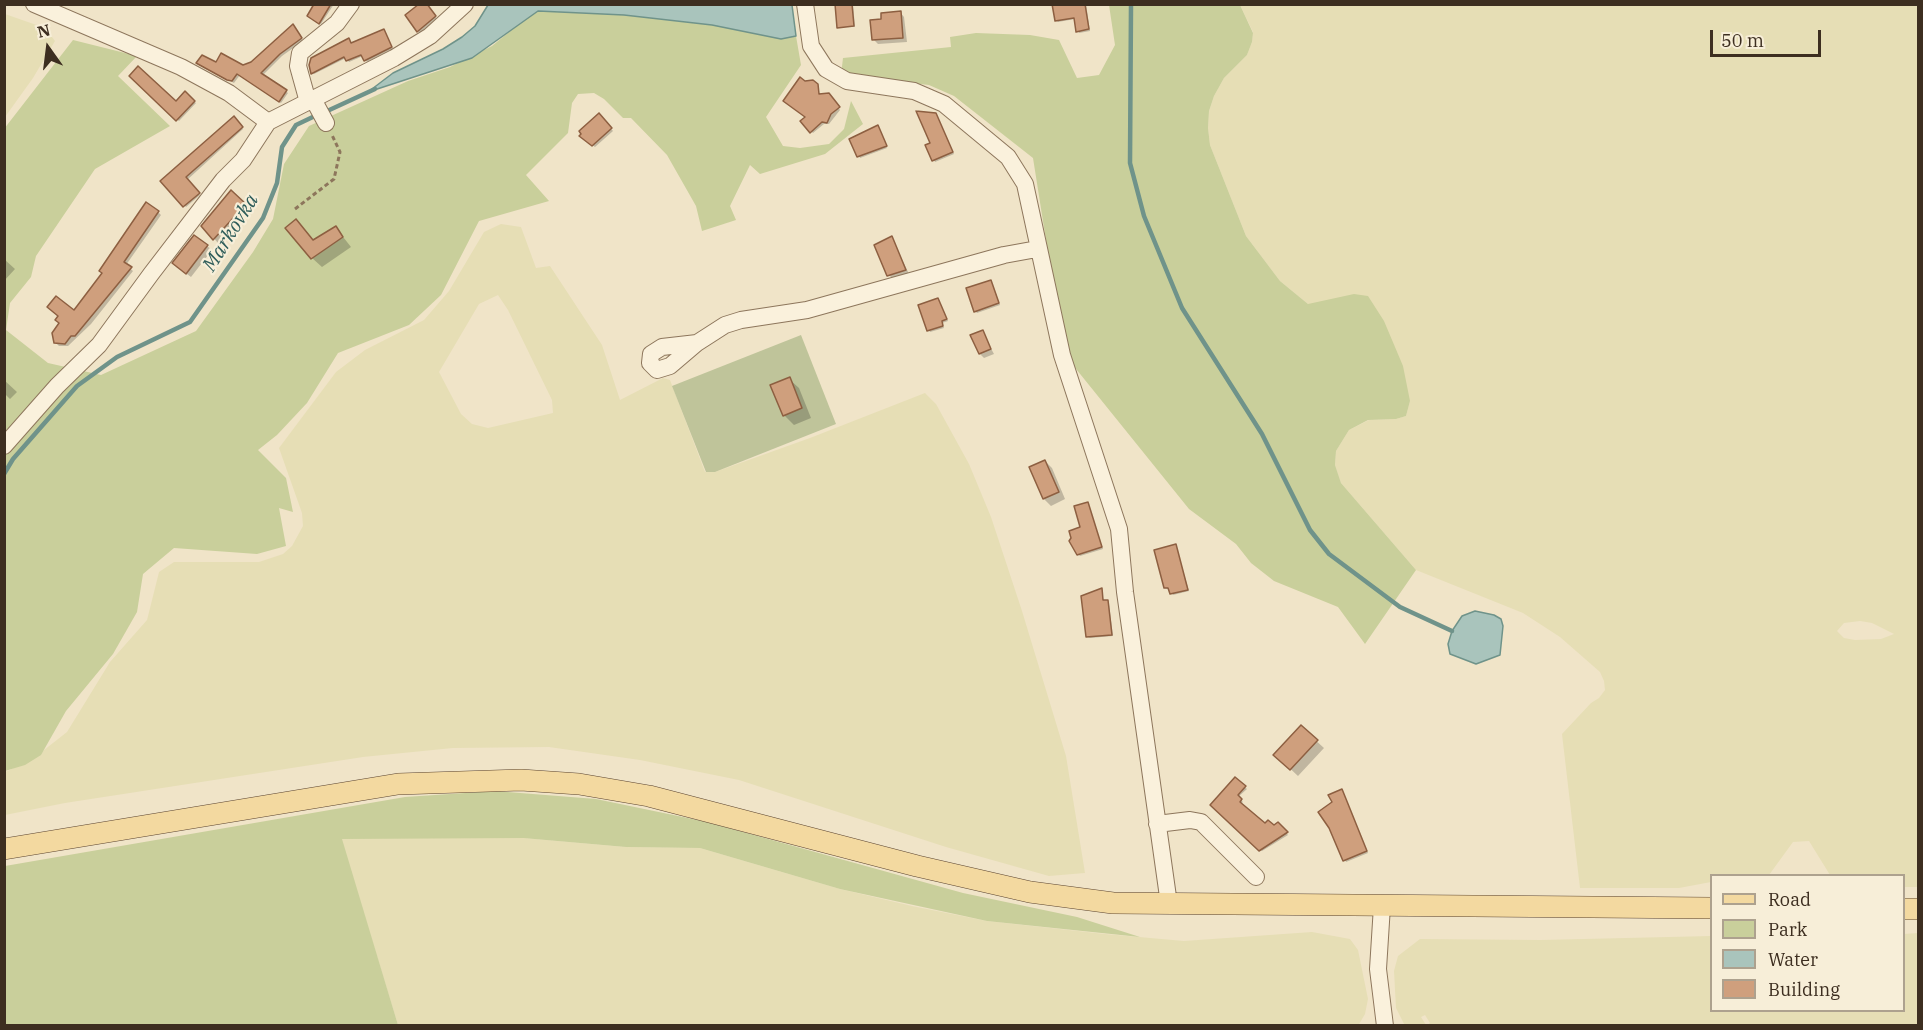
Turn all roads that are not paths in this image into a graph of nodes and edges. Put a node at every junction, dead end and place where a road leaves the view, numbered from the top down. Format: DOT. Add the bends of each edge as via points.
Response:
graph roads {
  1 [pos="34,4"];
  2 [pos="351,4"];
  3 [pos="465,4"];
  4 [pos="805,4"];
  5 [pos="316,108"];
  6 [pos="268,122"];
  7 [pos="1037,249"];
  8 [pos="697,343"];
  9 [pos="4,446"];
  10 [pos="1157,824"];
  11 [pos="4,849"];
  12 [pos="1256,877"];
  13 [pos="1169,904"];
  14 [pos="1382,906"];
  15 [pos="1710,908"];
  16 [pos="1385,1026"];
  1 -- 6 [label="street" via="181,68 230,93"];
  2 -- 5 [label="street" via="337,23 300,53 298,66"];
  3 -- 5 [label="street" via="430,36"];
  4 -- 7 [label="street" via="812,46 826,69 847,81 914,91 944,104 1008,156 1025,184"];
  5 -- 6 [label="street"];
  6 -- 9 [label="street" via="99,345"];
  7 -- 8 [label="street" via="807,310 741,320"];
  7 -- 10 [label="street" via="1062,355 1119,529"];
  10 -- 12 [label="street" via="1202,822"];
  10 -- 13 [label="street"];
  11 -- 13 [label="main road" via="399,784 521,780 579,784 650,796 917,867 1030,892 1113,903"];
  13 -- 14 [label="main road"];
  14 -- 15 [label="main road"];
  14 -- 16 [label="street" via="1378,969"];
}
